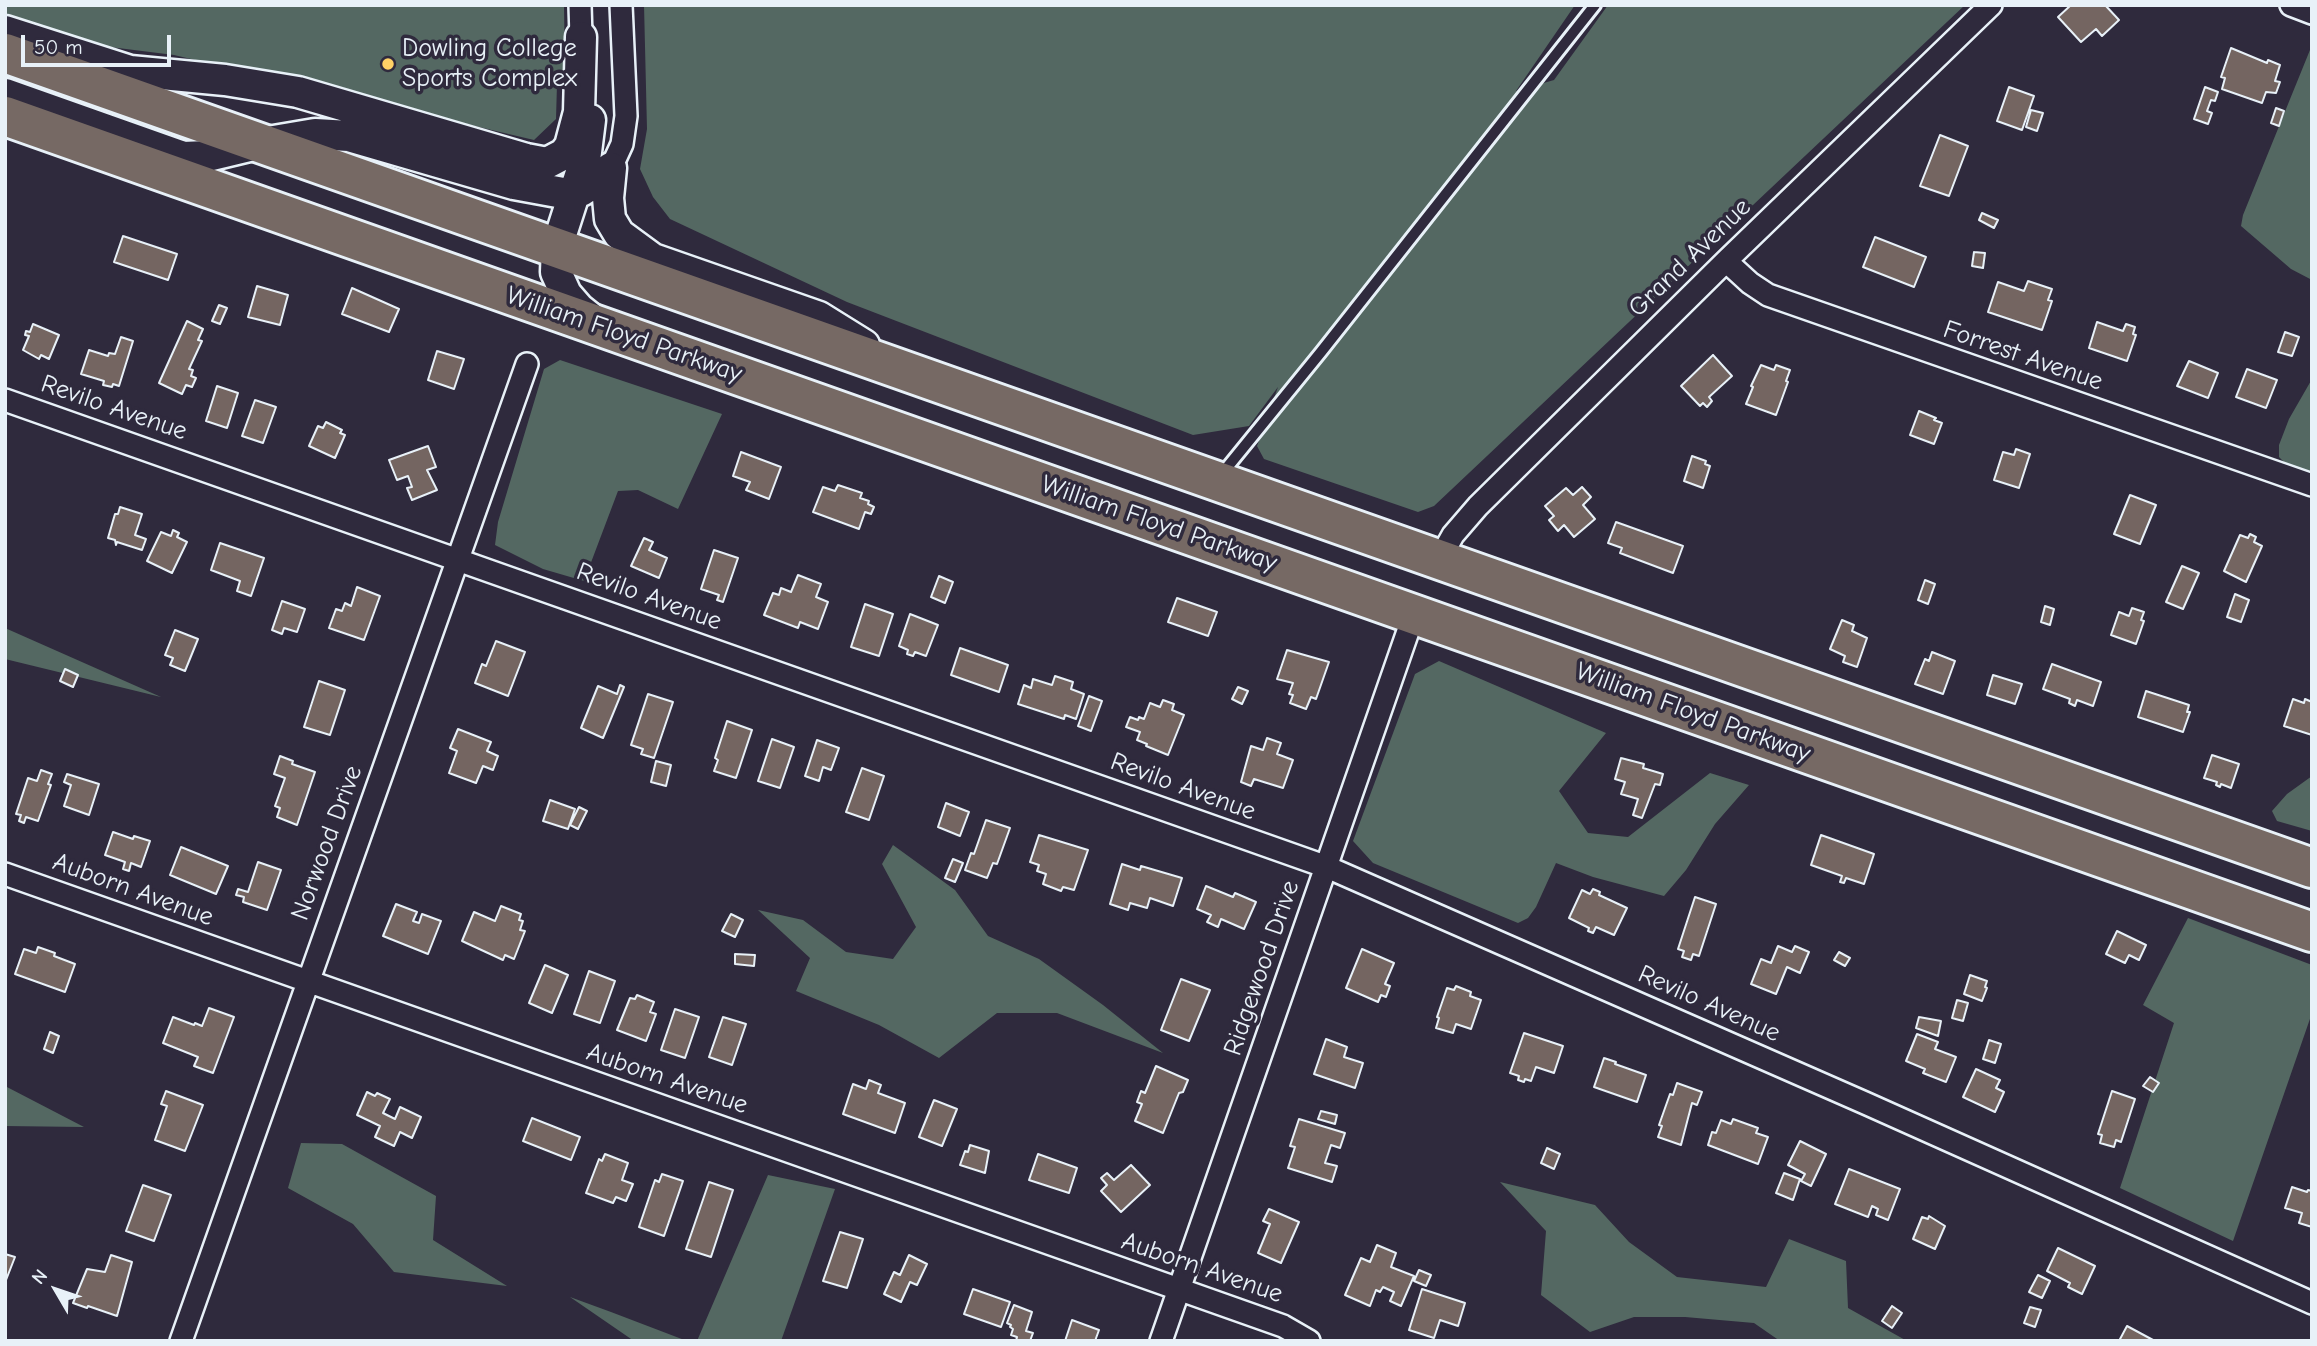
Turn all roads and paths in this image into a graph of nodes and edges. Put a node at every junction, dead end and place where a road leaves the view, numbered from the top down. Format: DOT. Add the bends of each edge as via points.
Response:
graph roads {
  1 [pos="580,5"];
  2 [pos="621,5"];
  3 [pos="1595,5"];
  4 [pos="1991,5"];
  5 [pos="2291,5"];
  6 [pos="2312,13"];
  7 [pos="5,31"];
  8 [pos="581,37"];
  9 [pos="5,53"];
  10 [pos="5,94"];
  11 [pos="5,116"];
  12 [pos="262,143"];
  13 [pos="611,168"];
  14 [pos="575,192"];
  15 [pos="557,247"];
  16 [pos="1726,261"];
  17 [pos="607,330"];
  18 [pos="527,364"];
  19 [pos="901,368"];
  20 [pos="5,400"];
  21 [pos="1217,480"];
  22 [pos="2312,485"];
  23 [pos="458,559"];
  24 [pos="1439,559"];
  25 [pos="1414,614"];
  26 [pos="1327,867"];
  27 [pos="2312,868"];
  28 [pos="5,874"];
  29 [pos="2312,932"];
  30 [pos="307,982"];
  31 [pos="1179,1290"];
  32 [pos="2312,1303"];
  33 [pos="181,1341"];
  34 [pos="1161,1341"];
  35 [pos="1309,1341"];
  1 -- 8 [label="street"];
  2 -- 13 [label="street" via="626,116 622,144"];
  3 -- 21 [label="lane"];
  4 -- 16 [label="street, Grand Avenue"];
  5 -- 6 [label="street"];
  7 -- 8 [label="street" via="130,71 299,92 547,163 570,146 579,112"];
  8 -- 14 [label="street" via="591,125"];
  9 -- 12 [label="highway"];
  10 -- 12 [label="street" via="183,157"];
  11 -- 17 [label="highway, William Floyd Parkway"];
  12 -- 14 [label="street" via="314,134 349,136 514,184"];
  12 -- 15 [label="highway"];
  13 -- 14 [label="street"];
  13 -- 19 [label="street" via="610,219 619,233 653,259 819,317"];
  14 -- 15 [label="street"];
  15 -- 17 [label="street" via="556,272 566,294"];
  15 -- 19 [label="highway"];
  16 -- 22 [label="street, Forrest Avenue" via="1768,295"];
  16 -- 24 [label="street, Grand Avenue" via="1478,506 1452,535"];
  17 -- 25 [label="highway, William Floyd Parkway"];
  18 -- 23 [label="street, Norwood Drive"];
  19 -- 21 [label="highway"];
  20 -- 23 [label="street, Revilo Avenue"];
  21 -- 24 [label="highway"];
  23 -- 26 [label="street, Revilo Avenue"];
  23 -- 30 [label="street, Norwood Drive"];
  24 -- 25 [label="highway"];
  24 -- 27 [label="highway"];
  25 -- 26 [label="street, Ridgewood Drive"];
  25 -- 29 [label="highway, William Floyd Parkway"];
  26 -- 31 [label="street, Ridgewood Drive"];
  26 -- 32 [label="street, Revilo Avenue"];
  28 -- 30 [label="street, Auborn Avenue"];
  30 -- 31 [label="street, Auborn Avenue"];
  30 -- 33 [label="street, Norwood Drive"];
  31 -- 34 [label="street, Ridgewood Drive"];
  31 -- 35 [label="street, Auborn Avenue" via="1283,1326"];
}
